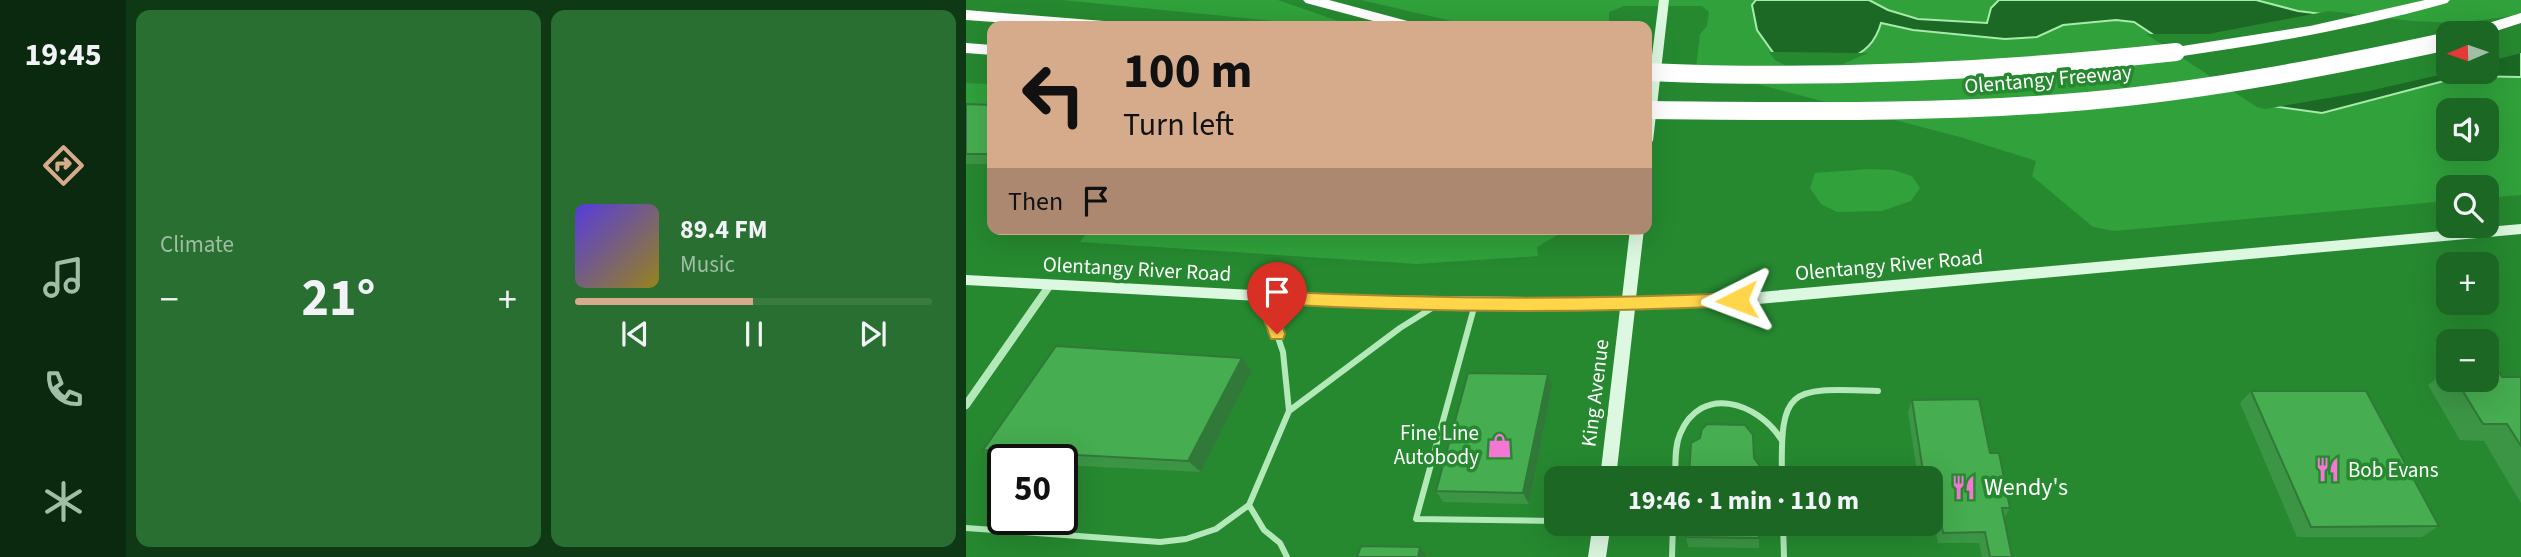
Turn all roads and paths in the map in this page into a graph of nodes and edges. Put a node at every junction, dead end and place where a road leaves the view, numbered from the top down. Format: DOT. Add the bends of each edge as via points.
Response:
graph roads {
  1 [pos="1664,0"];
  2 [pos="2442,0"];
  3 [pos="1318,2"];
  4 [pos="966,15"];
  5 [pos="2521,18"];
  6 [pos="1041,21"];
  7 [pos="1390,21"];
  8 [pos="2499,25"];
  9 [pos="2436,44"];
  10 [pos="966,48"];
  11 [pos="987,50"];
  12 [pos="1652,72"];
  13 [pos="1652,100"];
  14 [pos="1652,110"];
  15 [pos="2521,229"];
  16 [pos="1636,235"];
  17 [pos="966,281"];
  18 [pos="1050,285"];
  19 [pos="1264,297"];
  20 [pos="1440,303"];
  21 [pos="1475,304"];
  22 [pos="1628,305"];
  23 [pos="1878,391"];
  24 [pos="966,405"];
  25 [pos="1289,411"];
  26 [pos="1781,439"];
  27 [pos="1609,466"];
  28 [pos="1675,466"];
  29 [pos="1782,466"];
  30 [pos="1249,505"];
  31 [pos="1544,521"];
  32 [pos="966,528"];
  33 [pos="1600,536"];
  34 [pos="1673,536"];
  35 [pos="1783,536"];
  36 [pos="1287,557"];
  37 [pos="1597,557"];
  38 [pos="1672,557"];
  39 [pos="1784,557"];
  1 -- 13 [label="main road"];
  2 -- 12 [label="highway, Olentangy Freeway, bridge" via="2391,15 2245,43 2066,65 1879,76"];
  3 -- 7 [label="highway"];
  4 -- 6 [label="highway"];
  5 -- 8 [label="highway"];
  9 -- 14 [label="highway, Olentangy Freeway, bridge" via="2279,77 2088,101 1900,113"];
  10 -- 11 [label="highway"];
  15 -- 22 [label="main road, Olentangy River Road" via="1737,300"];
  16 -- 22 [label="main road, King Avenue"];
  17 -- 18 [label="main road, Olentangy River Road"];
  18 -- 19 [label="main road, Olentangy River Road"];
  18 -- 24 [label="street"];
  19 -- 20 [label="main road, Olentangy River Road"];
  19 -- 25 [label="lane" via="1283,352"];
  20 -- 21 [label="main road, Olentangy River Road"];
  20 -- 25 [label="lane"];
  21 -- 22 [label="main road, Olentangy River Road"];
  21 -- 31 [label="lane" via="1416,519"];
  22 -- 27 [label="main road, King Avenue"];
  23 -- 26 [label="lane" via="1805,392 1791,402 1783,416"];
  25 -- 30 [label="lane"];
  26 -- 28 [label="lane" via="1773,422 1760,412 1744,406 1707,405 1682,431"];
  26 -- 29 [label="lane"];
  30 -- 32 [label="lane" via="1216,529 1160,542"];
  30 -- 36 [label="lane"];
  33 -- 37 [label="main road"];
  34 -- 38 [label="lane"];
  35 -- 39 [label="lane"];
}
